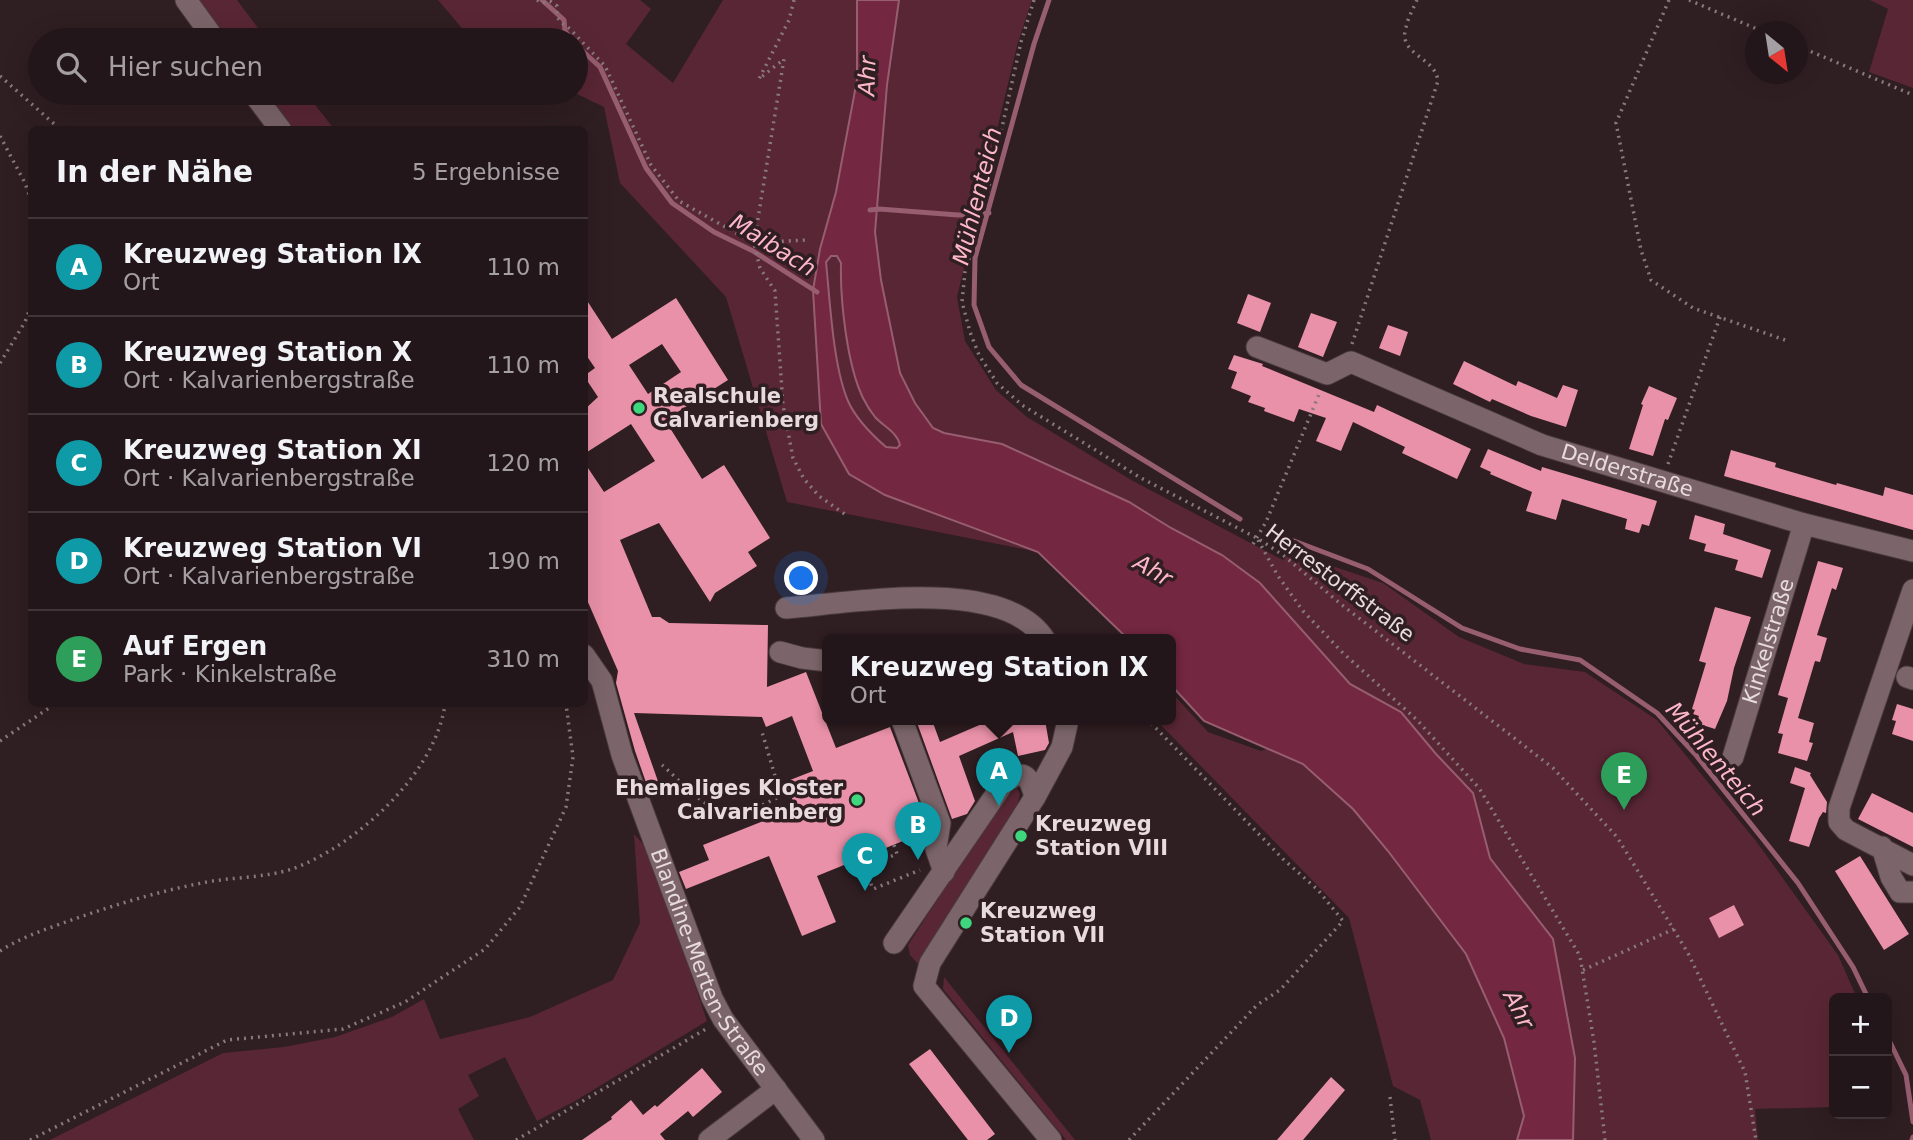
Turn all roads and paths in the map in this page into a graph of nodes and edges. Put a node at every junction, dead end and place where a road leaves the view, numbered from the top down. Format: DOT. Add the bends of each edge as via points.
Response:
graph roads {
  1 [pos="186,0"];
  2 [pos="794,0"];
  3 [pos="1034,0"];
  4 [pos="1417,0"];
  5 [pos="1669,0"];
  6 [pos="1689,0"];
  7 [pos="540,1"];
  8 [pos="550,1"];
  9 [pos="1745,24"];
  10 [pos="206,28"];
  11 [pos="569,28"];
  12 [pos="588,49"];
  13 [pos="1808,51"];
  14 [pos="0,76"];
  15 [pos="1913,94"];
  16 [pos="28,101"];
  17 [pos="33,105"];
  18 [pos="262,105"];
  19 [pos="56,126"];
  20 [pos="278,126"];
  21 [pos="0,136"];
  22 [pos="28,192"];
  23 [pos="805,240"];
  24 [pos="754,245"];
  25 [pos="28,316"];
  26 [pos="1720,317"];
  27 [pos="1785,340"];
  28 [pos="1257,347"];
  29 [pos="1351,362"];
  30 [pos="0,363"];
  31 [pos="1327,374"];
  32 [pos="1662,482"];
  33 [pos="846,515"];
  34 [pos="1804,524"];
  35 [pos="1257,538"];
  36 [pos="1253,544"];
  37 [pos="1913,551"];
  38 [pos="1913,590"];
  39 [pos="786,608"];
  40 [pos="1041,634"];
  41 [pos="780,652"];
  42 [pos="822,660"];
  43 [pos="588,661"];
  44 [pos="51,707"];
  45 [pos="444,707"];
  46 [pos="566,707"];
  47 [pos="904,725"];
  48 [pos="1067,725"];
  49 [pos="1153,725"];
  50 [pos="762,732"];
  51 [pos="0,741"];
  52 [pos="1733,757"];
  53 [pos="662,765"];
  54 [pos="1035,797"];
  55 [pos="894,845"];
  56 [pos="1882,846"];
  57 [pos="1913,865"];
  58 [pos="920,870"];
  59 [pos="944,872"];
  60 [pos="1913,892"];
  61 [pos="1674,929"];
  62 [pos="894,943"];
  63 [pos="0,951"];
  64 [pos="1583,970"];
  65 [pos="723,1019"];
  66 [pos="776,1089"];
  67 [pos="1390,1097"];
  68 [pos="30,1140"];
  69 [pos="516,1140"];
  70 [pos="709,1140"];
  71 [pos="814,1140"];
  72 [pos="1051,1140"];
  73 [pos="1129,1140"];
  74 [pos="1395,1140"];
  75 [pos="1605,1140"];
  76 [pos="1756,1140"];
  1 -- 10 [label="street"];
  2 -- 24 [label="path" via="789,20 759,79 784,59"];
  3 -- 35 [label="path, Herrestorffstraße" via="965,272 962,302 979,355 997,383 1022,405 1141,478"];
  4 -- 29 [label="path" via="1404,41 1432,66 1438,81 1353,338"];
  5 -- 26 [label="path" via="1616,123 1651,280 1693,308"];
  6 -- 9 [label="path"];
  7 -- 8 [label="path"];
  8 -- 11 [label="path" via="557,6 556,17"];
  12 -- 24 [label="path" via="604,66 651,165 679,201"];
  13 -- 15 [label="path"];
  14 -- 16 [label="path"];
  17 -- 19 [label="path"];
  18 -- 20 [label="street"];
  21 -- 22 [label="path"];
  23 -- 24 [label="path"];
  24 -- 33 [label="path" via="760,268 775,291 783,405 793,458 803,479"];
  25 -- 30 [label="path"];
  26 -- 27 [label="path"];
  26 -- 32 [label="path"];
  28 -- 31 [label="street"];
  29 -- 31 [label="street"];
  29 -- 32 [label="street, Delderstraße" via="1542,445"];
  31 -- 35 [label="path"];
  32 -- 34 [label="street, Delderstraße"];
  34 -- 37 [label="street, Delderstraße"];
  34 -- 52 [label="street, Kinkelstraße"];
  35 -- 36 [label="path"];
  35 -- 61 [label="path, Herrestorffstraße" via="1553,768 1617,837"];
  35 -- 64 [label="path" via="1303,611 1418,720 1479,788 1580,957"];
  38 -- 56 [label="street" via="1839,808 1839,822 1846,830"];
  39 -- 40 [label="street" via="967,599 1013,612"];
  41 -- 42 [label="street"];
  43 -- 65 [label="street, Blandine-Merten-Straße" via="602,681 645,820"];
  44 -- 51 [label="path"];
  45 -- 63 [label="path" via="434,744 411,779 370,821 332,848 291,870 202,883 99,910 16,940"];
  46 -- 68 [label="path" via="573,757 566,807 520,907 485,949 405,1002 343,1028 227,1040"];
  47 -- 59 [label="street" via="940,823 936,849"];
  48 -- 54 [label="street" via="1062,747"];
  49 -- 73 [label="path" via="1318,890 1343,921 1280,990 1257,1004"];
  50 -- 53 [label="path" via="781,796 736,815 715,809"];
  54 -- 59 [label="street" via="1026,776 1013,776 1003,784"];
  54 -- 72 [label="street" via="930,962 924,986"];
  55 -- 58 [label="path" via="897,854 864,867 873,889"];
  56 -- 57 [label="street"];
  56 -- 60 [label="street" via="1900,891"];
  59 -- 62 [label="street"];
  61 -- 64 [label="path"];
  61 -- 76 [label="path, Herrestorffstraße" via="1745,1072"];
  64 -- 75 [label="path"];
  65 -- 66 [label="street, Blandine-Merten-Straße"];
  65 -- 69 [label="path"];
  66 -- 70 [label="street"];
  66 -- 71 [label="street, Blandine-Merten-Straße"];
  67 -- 74 [label="path"];
}
